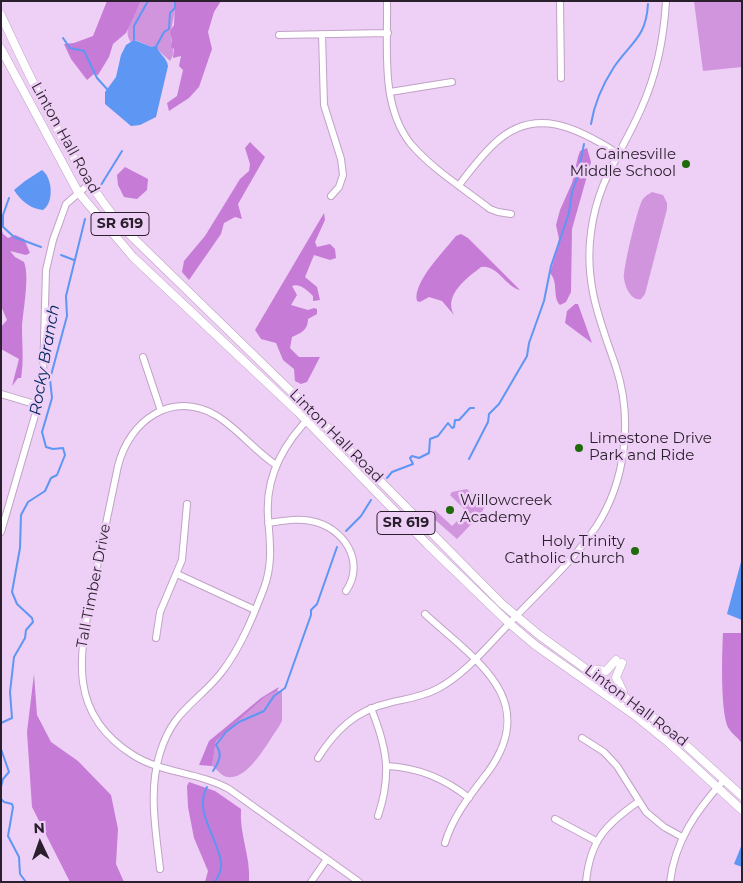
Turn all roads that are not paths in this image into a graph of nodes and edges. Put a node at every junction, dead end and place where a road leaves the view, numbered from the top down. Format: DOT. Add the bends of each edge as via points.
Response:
graph roads {
  1 [pos="387,1"];
  2 [pos="560,1"];
  3 [pos="666,1"];
  4 [pos="1,15"];
  5 [pos="388,33"];
  6 [pos="322,34"];
  7 [pos="279,35"];
  8 [pos="1,49"];
  9 [pos="561,78"];
  10 [pos="452,82"];
  11 [pos="390,92"];
  12 [pos="618,153"];
  13 [pos="89,184"];
  14 [pos="459,185"];
  15 [pos="78,192"];
  16 [pos="331,196"];
  17 [pos="511,214"];
  18 [pos="143,357"];
  19 [pos="1,394"];
  20 [pos="38,404"];
  21 [pos="161,411"];
  22 [pos="314,413"];
  23 [pos="307,420"];
  24 [pos="276,465"];
  25 [pos="187,504"];
  26 [pos="268,523"];
  27 [pos="1,532"];
  28 [pos="177,574"];
  29 [pos="346,591"];
  30 [pos="255,610"];
  31 [pos="425,614"];
  32 [pos="516,616"];
  33 [pos="509,623"];
  34 [pos="156,638"];
  35 [pos="474,659"];
  36 [pos="586,668"];
  37 [pos="625,695"];
  38 [pos="371,708"];
  39 [pos="582,738"];
  40 [pos="318,758"];
  41 [pos="157,766"];
  42 [pos="388,766"];
  43 [pos="724,780"];
  44 [pos="717,787"];
  45 [pos="742,796"];
  46 [pos="469,798"];
  47 [pos="638,802"];
  48 [pos="742,810"];
  49 [pos="378,816"];
  50 [pos="555,819"];
  51 [pos="682,837"];
  52 [pos="596,841"];
  53 [pos="445,843"];
  54 [pos="327,858"];
  55 [pos="160,869"];
  56 [pos="311,882"];
  57 [pos="359,882"];
  58 [pos="586,882"];
  59 [pos="670,882"];
  1 -- 5 [label="street"];
  2 -- 9 [label="street"];
  3 -- 12 [label="street" via="660,46 649,87"];
  4 -- 13 [label="main road, Linton Hall Road / SR 619"];
  5 -- 6 [label="street"];
  5 -- 11 [label="street"];
  6 -- 7 [label="street"];
  6 -- 16 [label="street" via="324,105 343,175"];
  8 -- 15 [label="main road, Linton Hall Road / SR 619"];
  10 -- 11 [label="street"];
  11 -- 14 [label="street" via="399,125 410,142"];
  12 -- 14 [label="street" via="567,126 531,124 513,130 494,143"];
  12 -- 32 [label="street" via="605,177 595,208 589,267 596,313 623,399 625,425 619,473 596,526"];
  13 -- 15 [label="street"];
  13 -- 22 [label="main road, Linton Hall Road / SR 619" via="122,228"];
  14 -- 17 [label="street" via="490,209"];
  15 -- 20 [label="street" via="63,209 48,260"];
  15 -- 23 [label="main road, Linton Hall Road / SR 619" via="146,270"];
  18 -- 21 [label="street"];
  19 -- 20 [label="street"];
  20 -- 27 [label="street"];
  21 -- 24 [label="street, Tall Timber Drive" via="185,407 211,413"];
  21 -- 41 [label="street, Tall Timber Drive" via="138,426 122,450 80,656 85,693 100,723 123,748"];
  22 -- 23 [label="street"];
  22 -- 32 [label="main road, Linton Hall Road / SR 619"];
  23 -- 24 [label="street"];
  23 -- 33 [label="main road, Linton Hall Road / SR 619"];
  24 -- 26 [label="street" via="269,488"];
  25 -- 28 [label="street" via="184,547"];
  26 -- 29 [label="street" via="311,521 337,533 354,564 354,576"];
  26 -- 30 [label="street" via="270,564"];
  28 -- 30 [label="street"];
  28 -- 34 [label="street" via="160,612"];
  30 -- 41 [label="street" via="228,664 176,719"];
  31 -- 35 [label="street"];
  32 -- 33 [label="street"];
  32 -- 36 [label="main road, Linton Hall Road / SR 619"];
  33 -- 35 [label="street"];
  33 -- 44 [label="main road, Linton Hall Road / SR 619" via="632,714"];
  35 -- 38 [label="street" via="437,689"];
  35 -- 46 [label="street" via="501,690 509,726 502,752"];
  36 -- 37 [label="main road, Linton Hall Road / SR 619"];
  36 -- 37 [label="main road" via="604,672 619,662 616,679"];
  37 -- 43 [label="main road, Linton Hall Road / SR 619"];
  38 -- 40 [label="street" via="343,725"];
  38 -- 42 [label="street"];
  39 -- 47 [label="street" via="604,752 617,766"];
  41 -- 54 [label="street, Tall Timber Drive" via="218,782"];
  41 -- 55 [label="street" via="154,793"];
  42 -- 46 [label="street" via="427,773"];
  42 -- 49 [label="street"];
  43 -- 44 [label="street"];
  43 -- 45 [label="main road, Linton Hall Road / SR 619"];
  44 -- 48 [label="main road, Linton Hall Road / SR 619"];
  44 -- 51 [label="street"];
  46 -- 53 [label="street" via="452,822"];
  47 -- 51 [label="street" via="654,820"];
  47 -- 52 [label="street" via="610,823"];
  50 -- 52 [label="street"];
  51 -- 59 [label="street"];
  52 -- 58 [label="street"];
  54 -- 56 [label="street"];
  54 -- 57 [label="street, Tall Timber Drive"];
}
